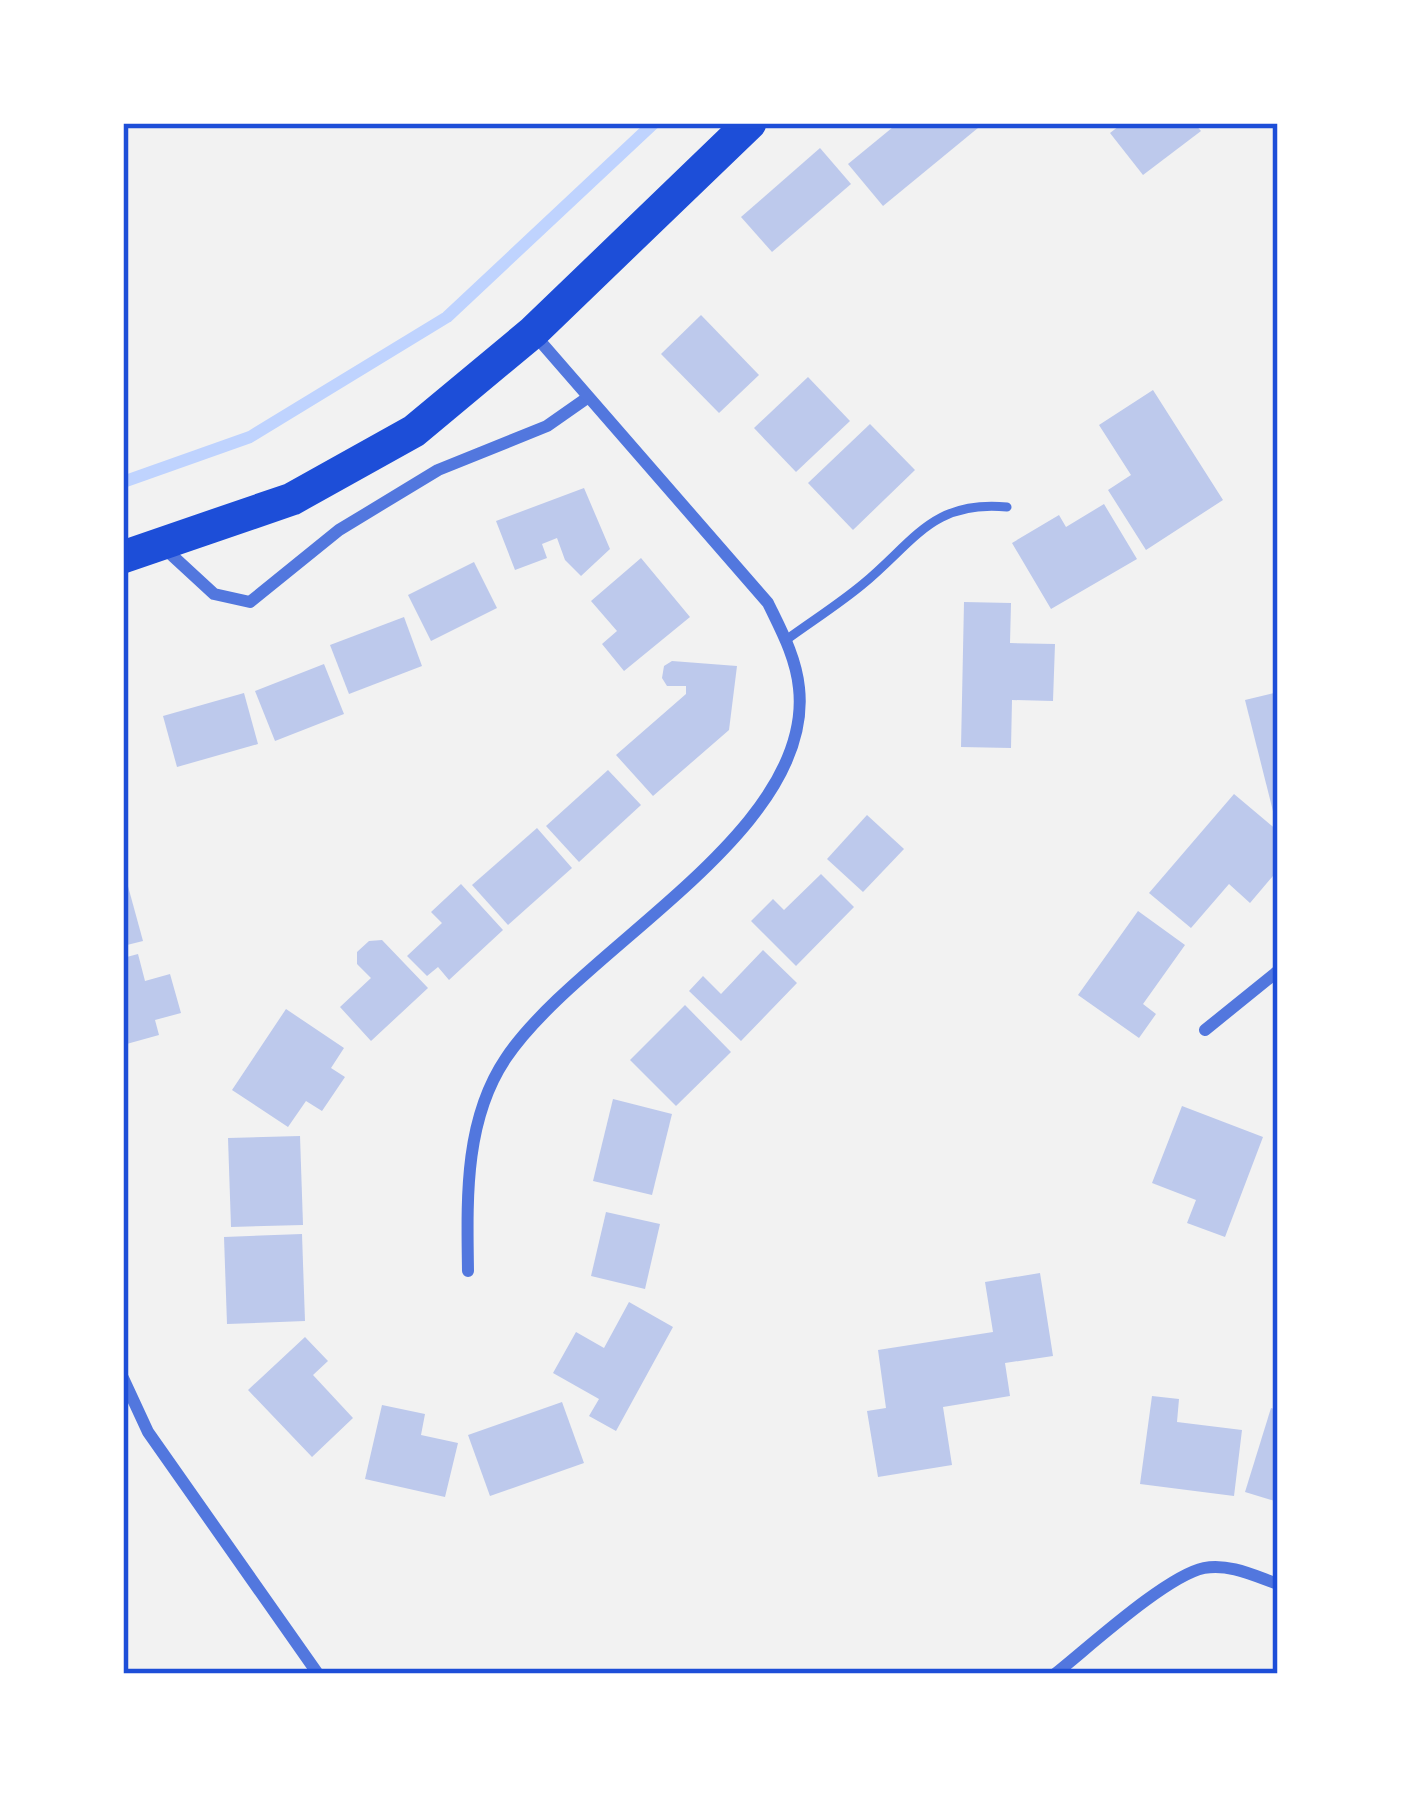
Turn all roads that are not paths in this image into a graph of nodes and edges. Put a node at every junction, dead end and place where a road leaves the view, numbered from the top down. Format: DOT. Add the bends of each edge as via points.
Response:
graph roads {
  1 [pos="750,123"];
  2 [pos="533,332"];
  3 [pos="587,398"];
  4 [pos="1006,507"];
  5 [pos="162,545"];
  6 [pos="123,556"];
  7 [pos="786,640"];
  8 [pos="1278,971"];
  9 [pos="1205,1030"];
  10 [pos="468,1270"];
  11 [pos="123,1378"];
  12 [pos="1278,1585"];
  13 [pos="318,1674"];
  14 [pos="1054,1674"];
  1 -- 2 [label="highway"];
  2 -- 3 [label="street"];
  2 -- 5 [label="highway" via="414,431 292,499"];
  3 -- 5 [label="street" via="547,426 438,470 339,530 250,602 214,594"];
  3 -- 7 [label="street" via="768,603"];
  4 -- 7 [label="lane" via="974,504 936,518"];
  5 -- 6 [label="highway"];
  7 -- 10 [label="street" via="800,690 795,737 777,784 748,825 550,1008 507,1056 483,1101 467,1185"];
  8 -- 9 [label="street"];
  11 -- 13 [label="street" via="148,1432"];
  12 -- 14 [label="street" via="1240,1570 1203,1568"];
}
